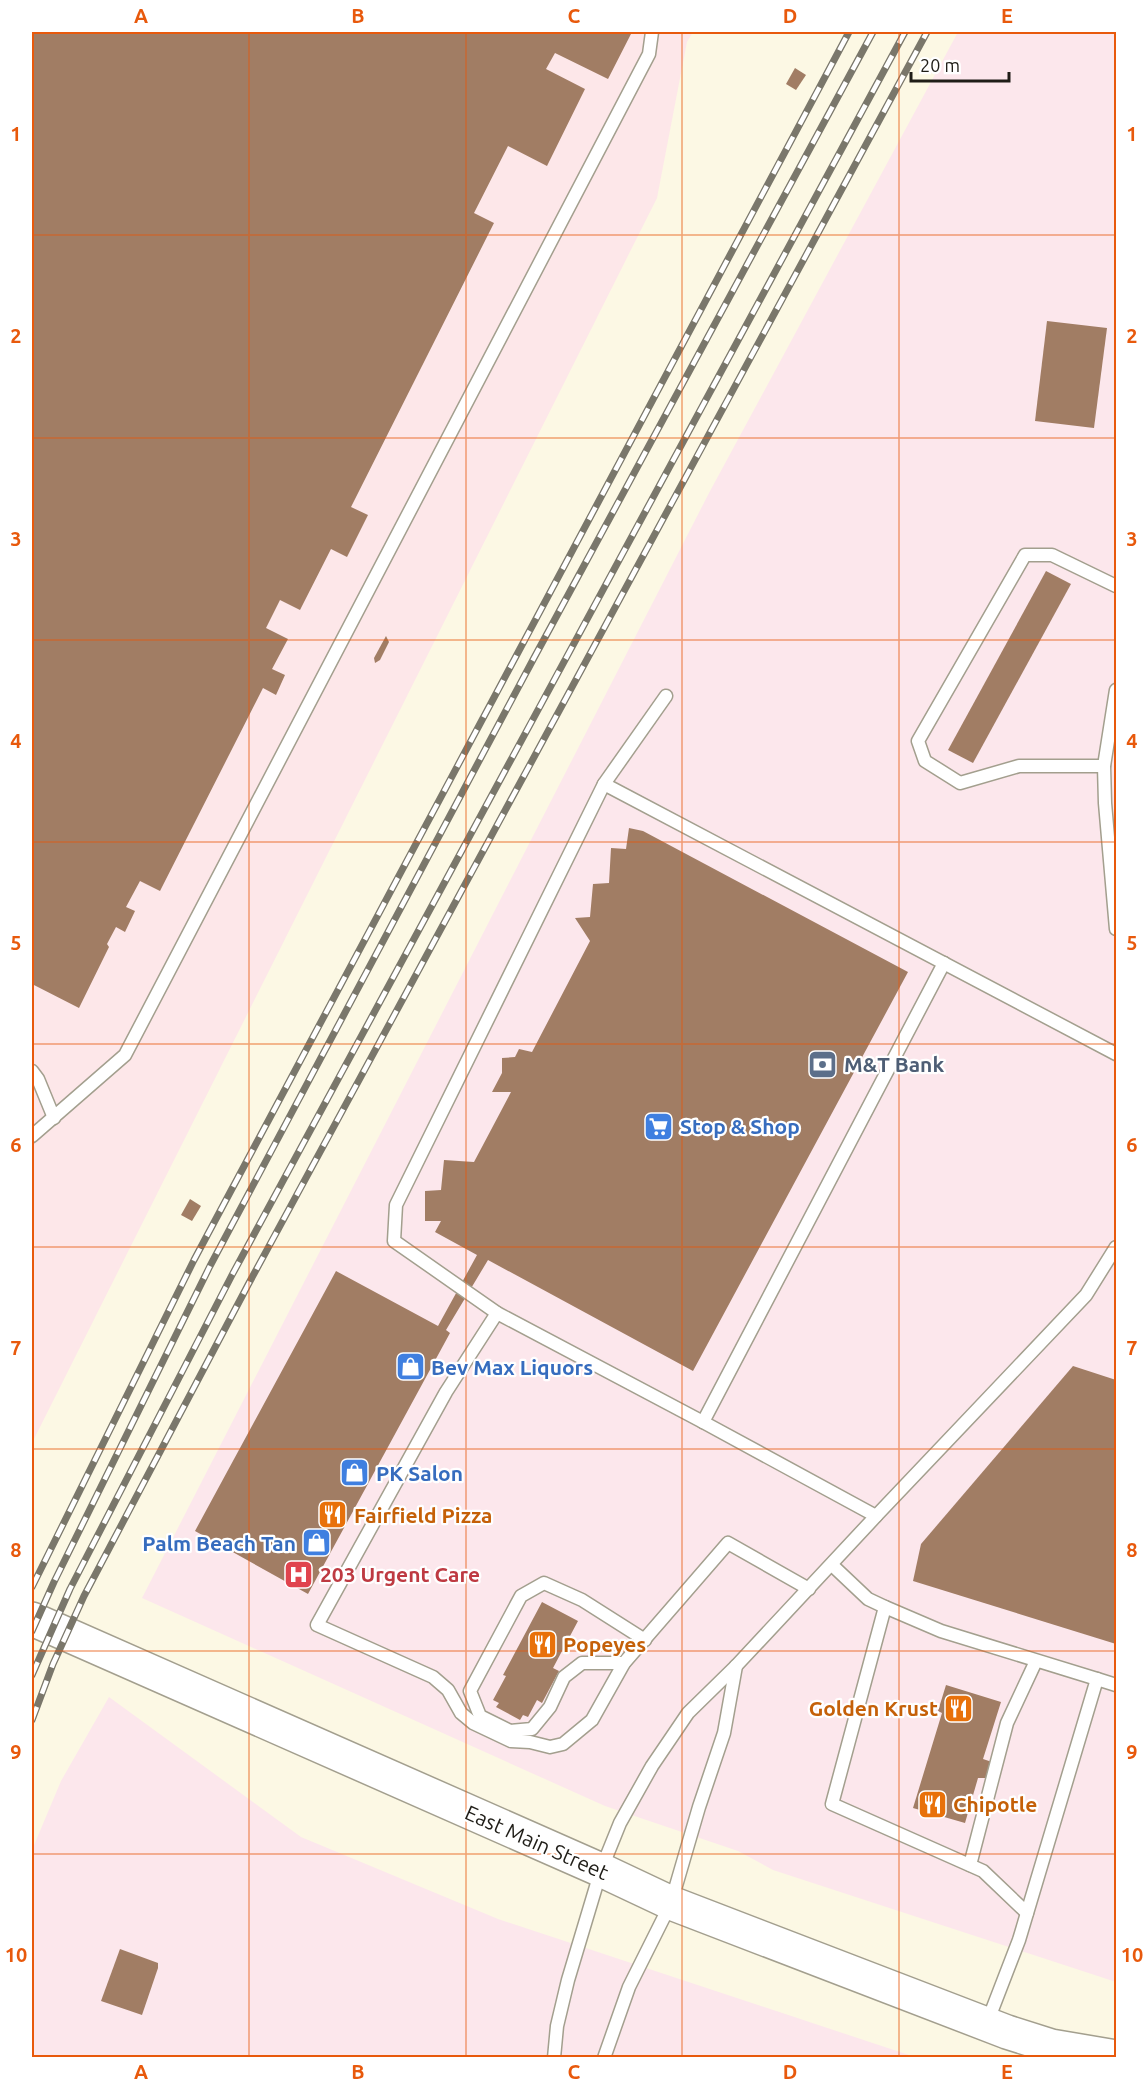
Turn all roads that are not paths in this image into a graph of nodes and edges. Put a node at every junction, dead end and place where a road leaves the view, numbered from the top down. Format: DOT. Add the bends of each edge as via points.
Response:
graph roads {
  1 [pos="652,32"];
  2 [pos="1116,586"];
  3 [pos="1116,690"];
  4 [pos="666,696"];
  5 [pos="1114,720"];
  6 [pos="1104,766"];
  7 [pos="604,784"];
  8 [pos="1116,929"];
  9 [pos="944,963"];
  10 [pos="1116,1054"];
  11 [pos="32,1071"];
  12 [pos="54,1118"];
  13 [pos="32,1136"];
  14 [pos="1116,1247"];
  15 [pos="497,1313"];
  16 [pos="703,1422"];
  17 [pos="876,1516"];
  18 [pos="832,1565"];
  19 [pos="809,1589"];
  20 [pos="885,1607"];
  21 [pos="32,1619"];
  22 [pos="645,1640"];
  23 [pos="1036,1661"];
  24 [pos="624,1663"];
  25 [pos="736,1666"];
  26 [pos="1097,1679"];
  27 [pos="1116,1685"];
  28 [pos="970,1865"];
  29 [pos="601,1870"];
  30 [pos="671,1903"];
  31 [pos="1027,1913"];
  32 [pos="987,2024"];
  33 [pos="1061,2052"];
  34 [pos="1116,2057"];
  35 [pos="554,2058"];
  36 [pos="604,2058"];
  1 -- 12 [label="lane" via="643,65 125,1055"];
  2 -- 6 [label="lane" via="1052,555 1025,555 918,741 925,761 960,783 1019,766"];
  3 -- 5 [label="lane"];
  4 -- 7 [label="lane"];
  5 -- 6 [label="lane"];
  6 -- 8 [label="lane"];
  7 -- 9 [label="lane"];
  7 -- 15 [label="lane" via="396,1205 394,1241"];
  9 -- 10 [label="lane"];
  9 -- 16 [label="lane"];
  11 -- 12 [label="lane"];
  12 -- 13 [label="lane"];
  14 -- 17 [label="lane" via="1086,1295"];
  15 -- 16 [label="lane"];
  15 -- 24 [label="lane" via="446,1392 317,1625 433,1677 473,1723 511,1741 550,1747 563,1744 592,1720"];
  16 -- 17 [label="lane"];
  17 -- 18 [label="lane"];
  18 -- 19 [label="lane"];
  18 -- 20 [label="lane" via="868,1599"];
  19 -- 22 [label="lane" via="728,1543"];
  19 -- 25 [label="lane"];
  20 -- 23 [label="lane" via="941,1631"];
  20 -- 28 [label="lane" via="832,1804"];
  21 -- 29 [label="main road, East Main Street"];
  22 -- 24 [label="lane"];
  22 -- 24 [label="lane" via="582,1600 544,1583 521,1596 470,1691 480,1716 510,1731 532,1729 550,1707 564,1677 582,1663"];
  23 -- 26 [label="lane"];
  23 -- 28 [label="lane" via="1007,1722"];
  25 -- 29 [label="lane" via="688,1713 652,1766 620,1823"];
  25 -- 30 [label="lane" via="724,1733"];
  26 -- 27 [label="lane"];
  26 -- 31 [label="lane"];
  28 -- 31 [label="lane" via="983,1871"];
  29 -- 30 [label="main road, East Main Street"];
  29 -- 35 [label="lane" via="568,1980"];
  30 -- 32 [label="main road, East Main Street"];
  30 -- 36 [label="lane" via="629,1987"];
  31 -- 32 [label="lane"];
  32 -- 33 [label="main road, East Main Street"];
  33 -- 34 [label="main road, East Main Street"];
}
